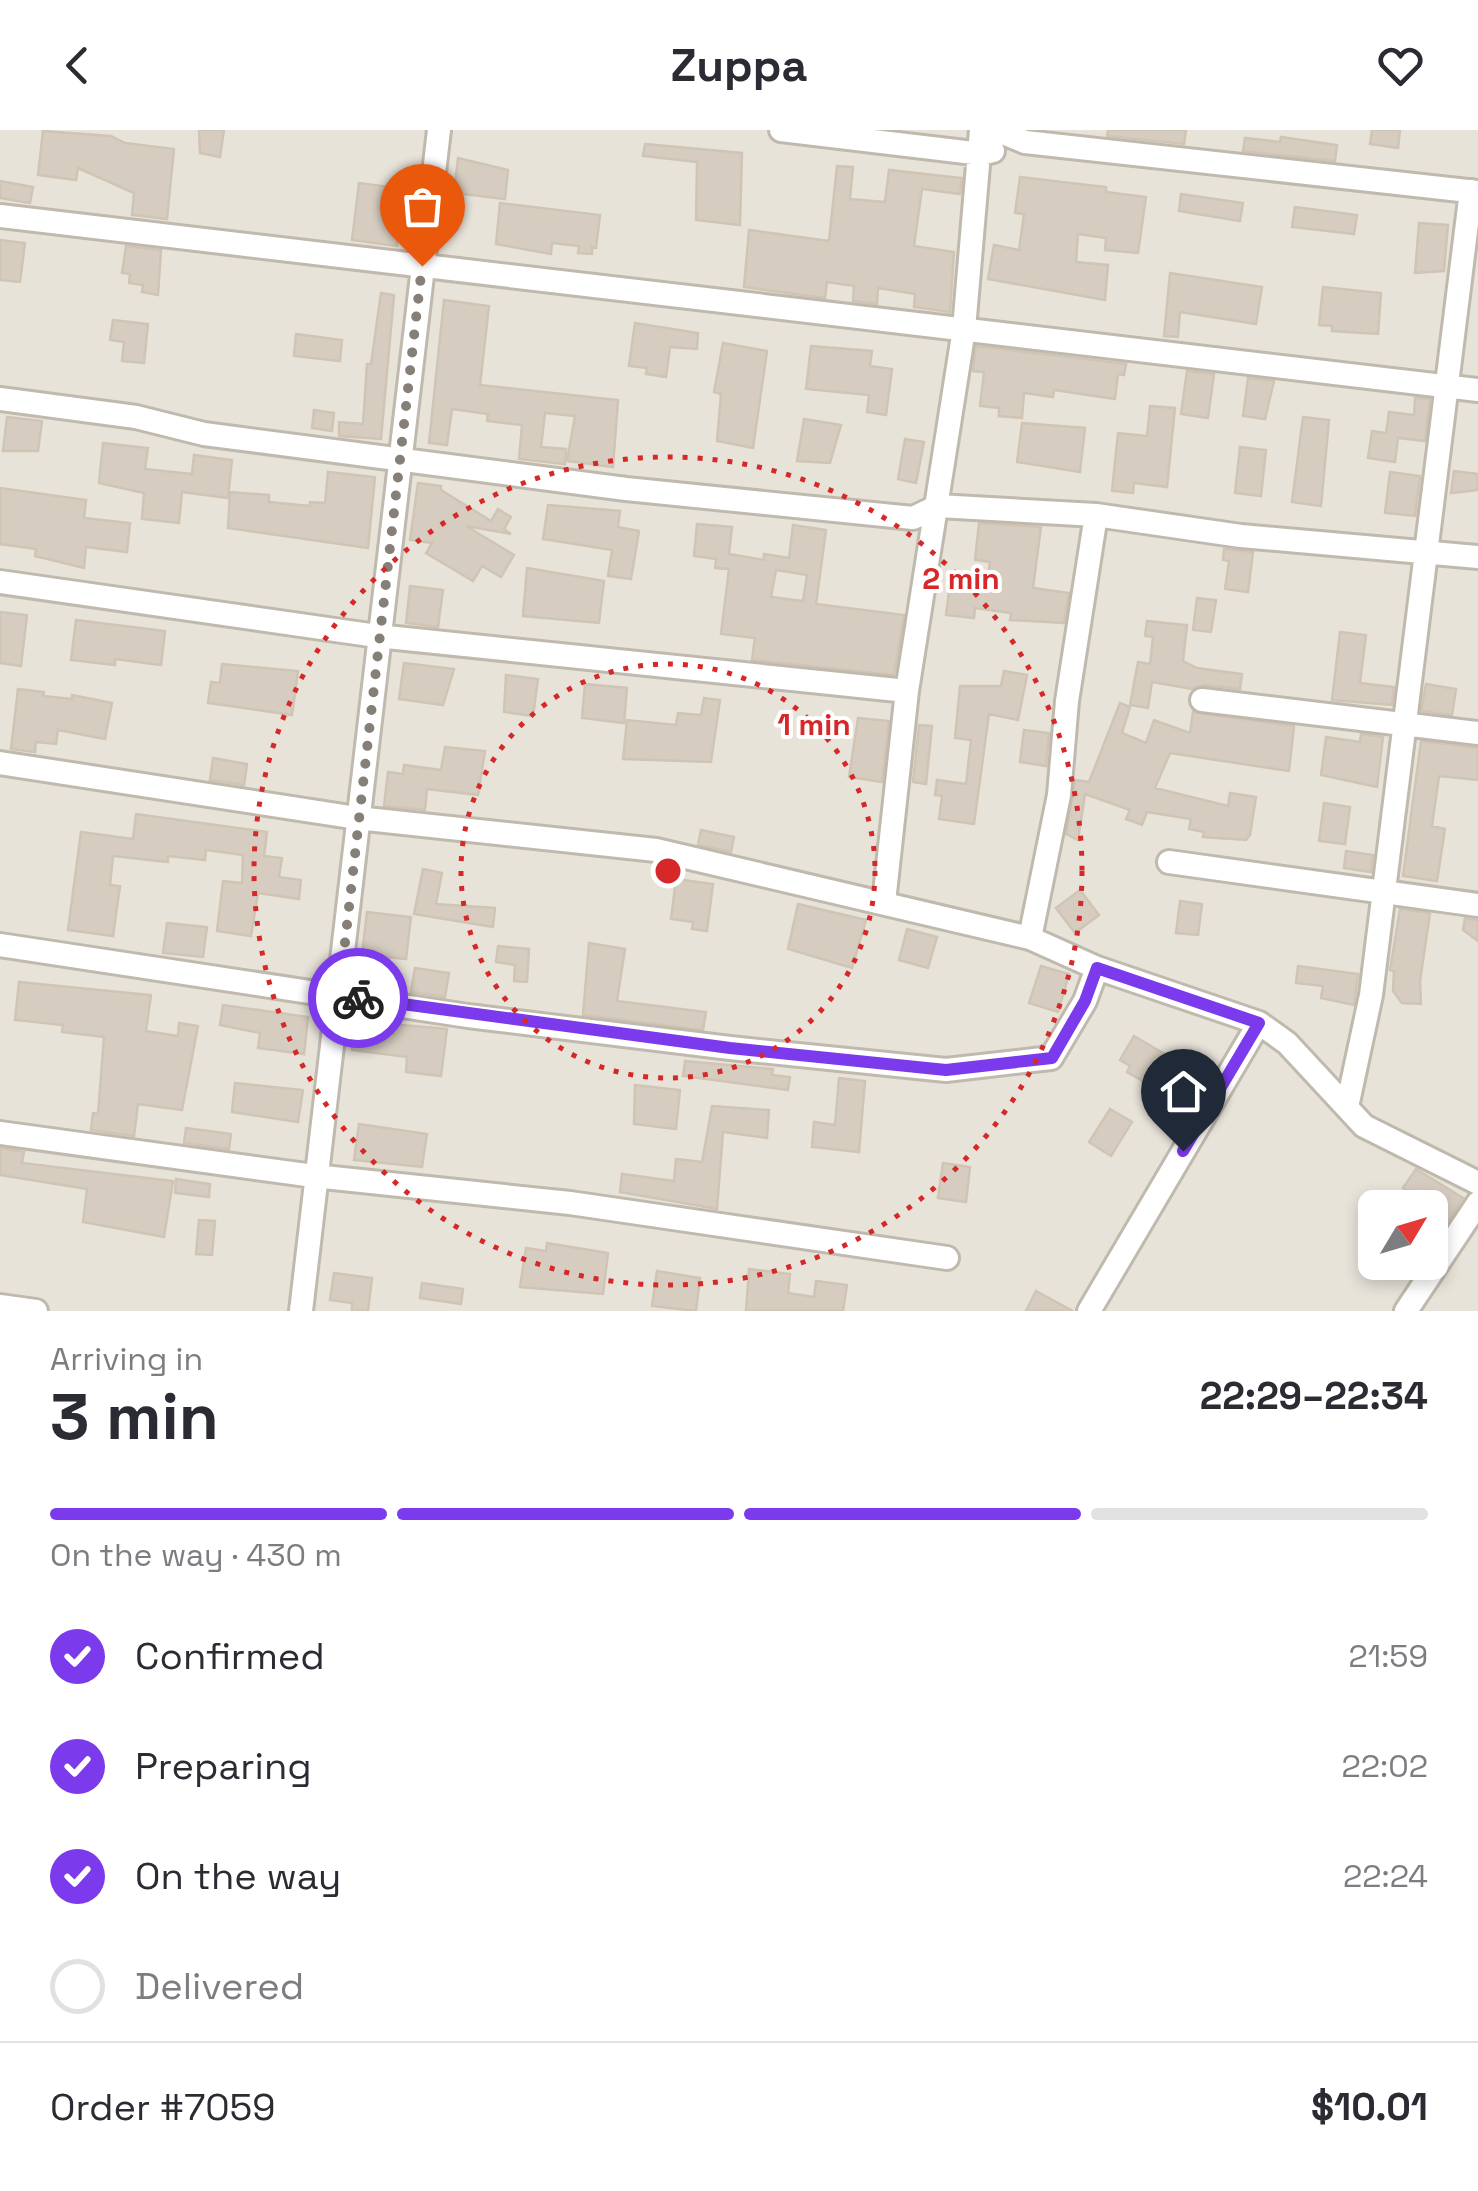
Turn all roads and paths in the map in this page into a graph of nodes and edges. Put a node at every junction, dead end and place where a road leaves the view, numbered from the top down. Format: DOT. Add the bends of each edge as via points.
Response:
graph roads {
  1 [pos="439,130"];
  2 [pos="781,130"];
  3 [pos="981,130"];
  4 [pos="996,130"];
  5 [pos="1026,142"];
  6 [pos="982,154"];
  7 [pos="1474,192"];
  8 [pos="0,216"];
  9 [pos="422,266"];
  10 [pos="964,329"];
  11 [pos="1446,386"];
  12 [pos="1478,390"];
  13 [pos="0,400"];
  14 [pos="398,460"];
  15 [pos="938,506"];
  16 [pos="1096,515"];
  17 [pos="1427,550"];
  18 [pos="1478,556"];
  19 [pos="0,582"];
  20 [pos="377,636"];
  21 [pos="906,690"];
  22 [pos="1202,700"];
  23 [pos="1404,726"];
  24 [pos="1478,733"];
  25 [pos="0,763"];
  26 [pos="357,818"];
  27 [pos="1169,862"];
  28 [pos="1382,895"];
  29 [pos="884,902"];
  30 [pos="1478,905"];
  31 [pos="1030,938"];
  32 [pos="0,945"];
  33 [pos="1097,968"];
  34 [pos="339,995"];
  35 [pos="1259,1023"];
  36 [pos="1346,1107"];
  37 [pos="0,1132"];
  38 [pos="314,1176"];
  39 [pos="1478,1183"];
  40 [pos="1478,1204"];
  41 [pos="947,1258"];
  42 [pos="0,1306"];
  43 [pos="36,1311"];
  44 [pos="301,1311"];
  45 [pos="1089,1311"];
  46 [pos="1406,1311"];
  1 -- 9 [label="street"];
  2 -- 6 [label="street"];
  3 -- 6 [label="street"];
  4 -- 5 [label="street"];
  5 -- 6 [label="street"];
  5 -- 7 [label="street"];
  6 -- 10 [label="street"];
  7 -- 11 [label="street"];
  8 -- 9 [label="street"];
  9 -- 10 [label="street"];
  9 -- 14 [label="street"];
  10 -- 11 [label="street"];
  10 -- 15 [label="street"];
  11 -- 12 [label="street"];
  11 -- 17 [label="street"];
  13 -- 14 [label="street"];
  14 -- 15 [label="street" via="913,518"];
  14 -- 20 [label="street"];
  15 -- 16 [label="street"];
  15 -- 21 [label="street"];
  16 -- 17 [label="street" via="1240,536"];
  16 -- 31 [label="street" via="1059,795"];
  17 -- 18 [label="street"];
  17 -- 23 [label="street"];
  19 -- 20 [label="street"];
  20 -- 21 [label="street"];
  20 -- 26 [label="street"];
  21 -- 29 [label="street"];
  22 -- 23 [label="street"];
  23 -- 24 [label="street"];
  23 -- 28 [label="street"];
  25 -- 26 [label="street"];
  26 -- 29 [label="street" via="656,850"];
  26 -- 34 [label="street"];
  27 -- 28 [label="street"];
  28 -- 30 [label="street"];
  28 -- 36 [label="street" via="1371,995"];
  29 -- 31 [label="street"];
  31 -- 33 [label="street"];
  32 -- 34 [label="street"];
  33 -- 34 [label="street" via="1052,1058 946,1070 524,1023"];
  33 -- 35 [label="street"];
  34 -- 38 [label="street"];
  35 -- 36 [label="street" via="1287,1042"];
  35 -- 45 [label="street"];
  36 -- 39 [label="street" via="1364,1126"];
  37 -- 38 [label="street"];
  38 -- 41 [label="street" via="570,1203"];
  38 -- 44 [label="street"];
  40 -- 46 [label="street"];
  42 -- 43 [label="street"];
}
